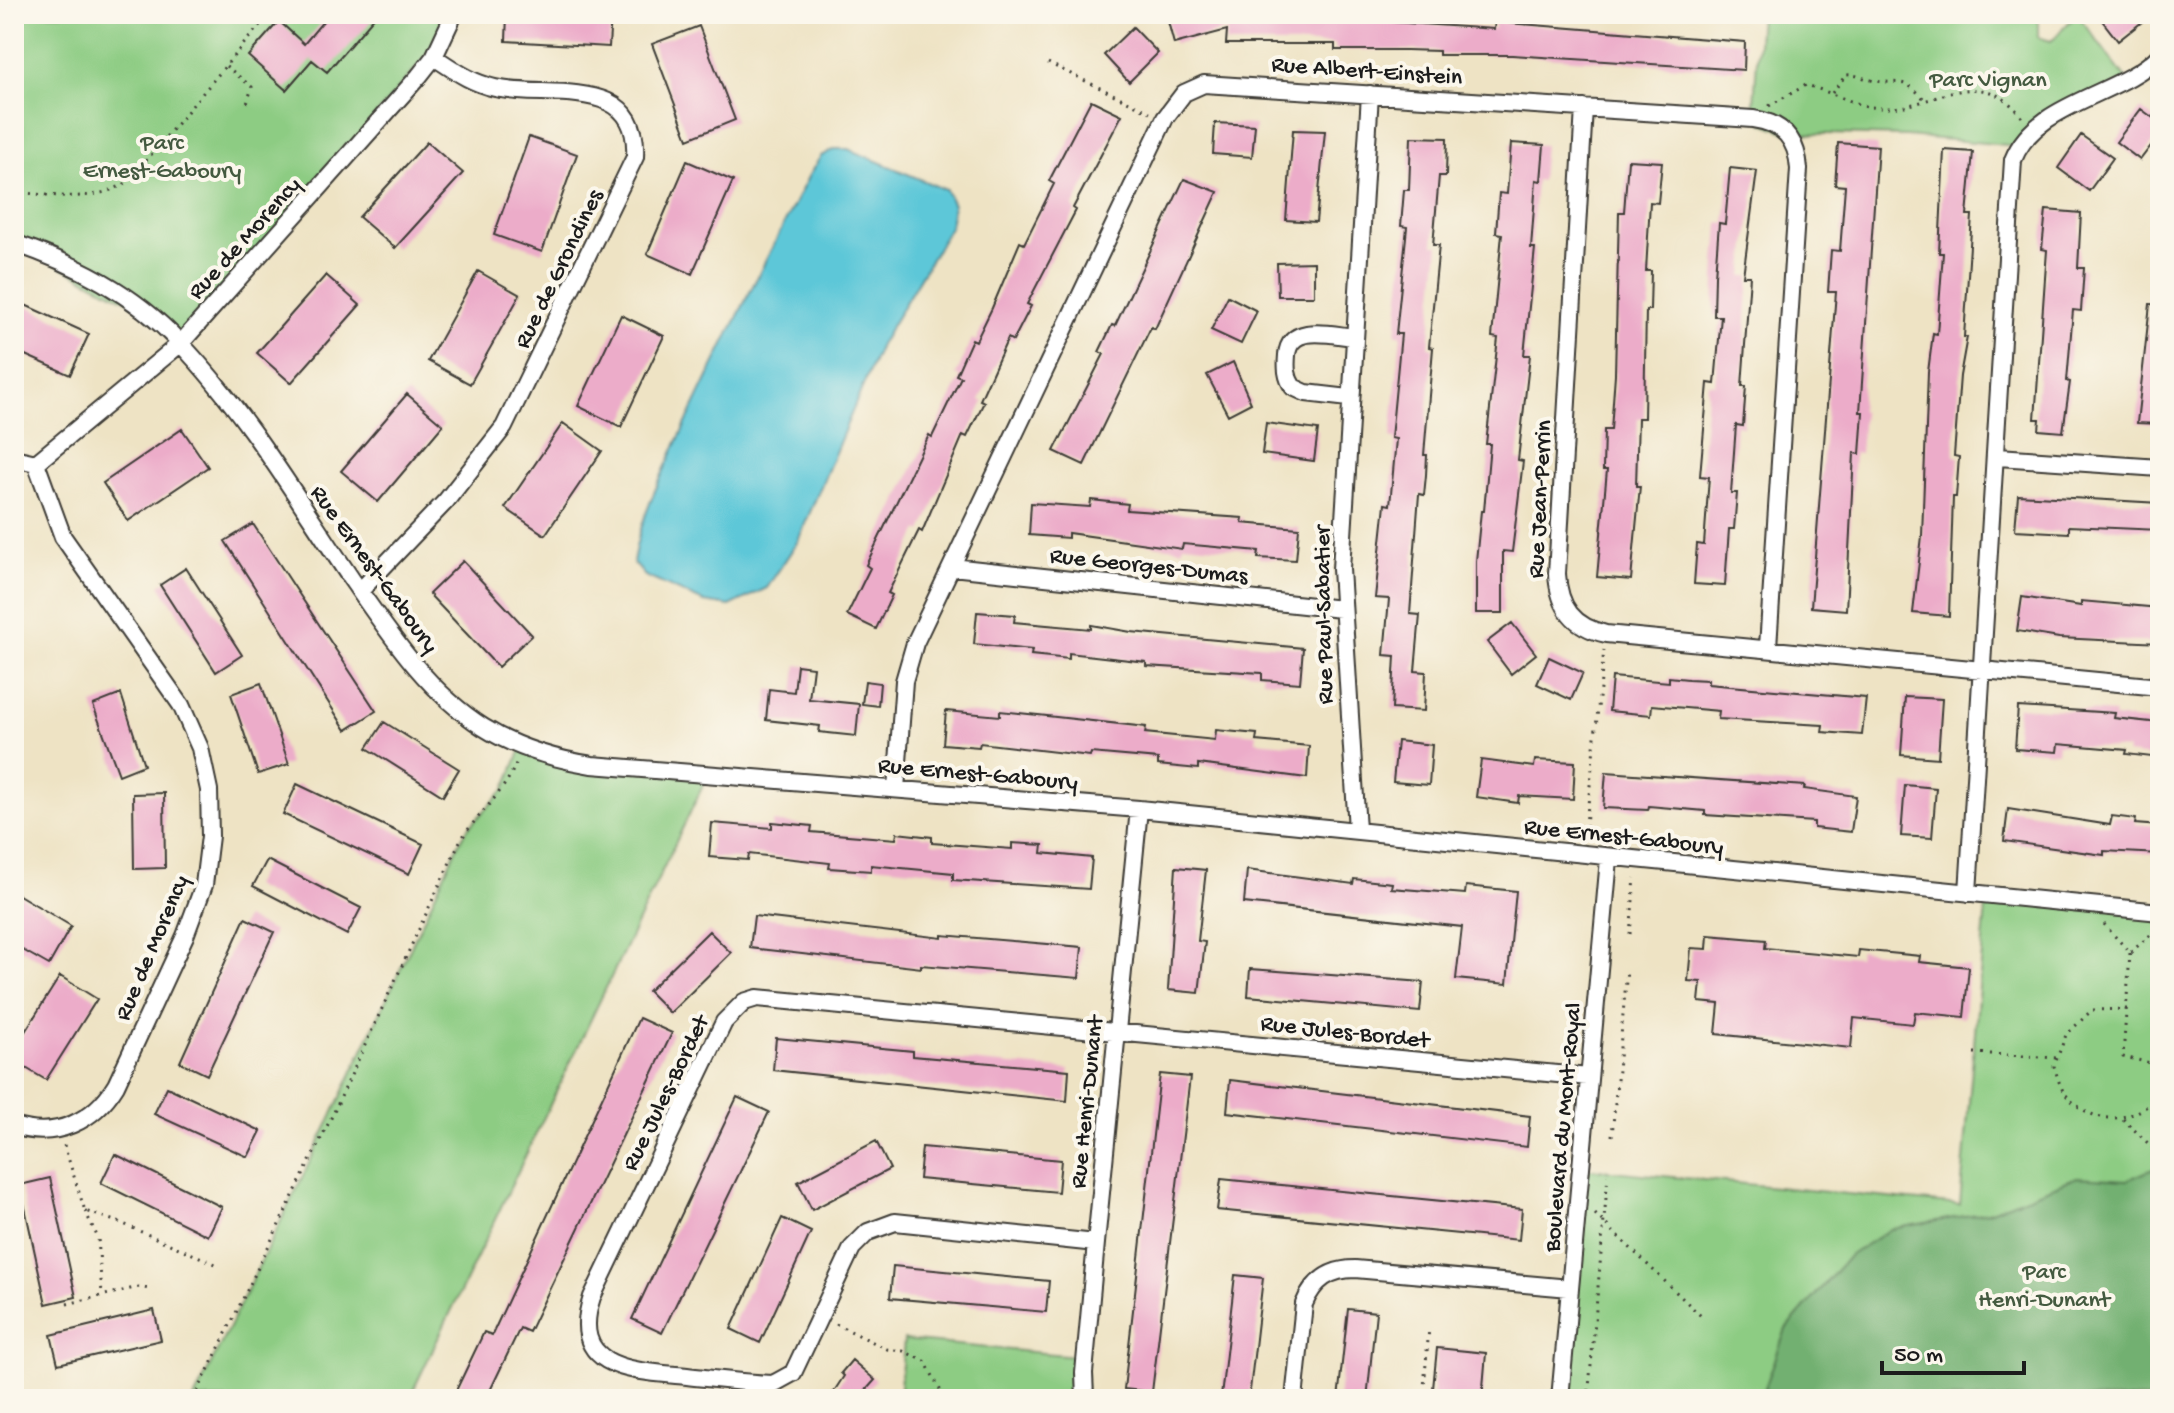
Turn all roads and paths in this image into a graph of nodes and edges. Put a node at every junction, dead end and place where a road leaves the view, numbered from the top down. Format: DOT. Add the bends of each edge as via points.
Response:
graph roads {
  1 [pos="269,14"];
  2 [pos="454,14"];
  3 [pos="2160,55"];
  4 [pos="434,57"];
  5 [pos="1048,63"];
  6 [pos="226,66"];
  7 [pos="1832,93"];
  8 [pos="1370,94"];
  9 [pos="1924,99"];
  10 [pos="246,107"];
  11 [pos="1584,108"];
  12 [pos="1165,118"];
  13 [pos="1767,120"];
  14 [pos="2032,130"];
  15 [pos="141,169"];
  16 [pos="180,176"];
  17 [pos="14,192"];
  18 [pos="14,243"];
  19 [pos="1354,337"];
  20 [pos="181,343"];
  21 [pos="1349,398"];
  22 [pos="1998,457"];
  23 [pos="14,458"];
  24 [pos="36,463"];
  25 [pos="2160,468"];
  26 [pos="952,567"];
  27 [pos="360,591"];
  28 [pos="1341,609"];
  29 [pos="1606,634"];
  30 [pos="1768,647"];
  31 [pos="1981,670"];
  32 [pos="2160,687"];
  33 [pos="522,747"];
  34 [pos="896,789"];
  35 [pos="1139,809"];
  36 [pos="1357,830"];
  37 [pos="1585,834"];
  38 [pos="1609,859"];
  39 [pos="1635,878"];
  40 [pos="1968,893"];
  41 [pos="2103,906"];
  42 [pos="2160,912"];
  43 [pos="2160,918"];
  44 [pos="1630,934"];
  45 [pos="2130,953"];
  46 [pos="1627,970"];
  47 [pos="2127,1009"];
  48 [pos="1116,1031"];
  49 [pos="1974,1053"];
  50 [pos="2057,1058"];
  51 [pos="2160,1065"];
  52 [pos="1589,1077"];
  53 [pos="2160,1096"];
  54 [pos="1607,1102"];
  55 [pos="1615,1102"];
  56 [pos="2123,1119"];
  57 [pos="14,1126"];
  58 [pos="59,1130"];
  59 [pos="1612,1136"];
  60 [pos="2160,1160"];
  61 [pos="1608,1175"];
  62 [pos="1578,1203"];
  63 [pos="85,1211"];
  64 [pos="1603,1219"];
  65 [pos="1096,1243"];
  66 [pos="218,1265"];
  67 [pos="1570,1288"];
  68 [pos="149,1289"];
  69 [pos="102,1294"];
  70 [pos="67,1304"];
  71 [pos="820,1316"];
  72 [pos="1702,1317"];
  73 [pos="1429,1328"];
  74 [pos="194,1399"];
  75 [pos="945,1399"];
  76 [pos="1085,1399"];
  77 [pos="1294,1399"];
  78 [pos="1423,1399"];
  79 [pos="1560,1399"];
  80 [pos="1588,1399"];
  1 -- 6 [label="path"];
  2 -- 4 [label="street, Rue de Morency"];
  3 -- 14 [label="street" via="2141,72"];
  4 -- 20 [label="street, Rue de Morency"];
  4 -- 27 [label="street, Rue de Grondines" via="482,85 588,95 617,105 633,127 635,157 504,427 446,501"];
  5 -- 12 [label="path"];
  6 -- 10 [label="path" via="252,87"];
  6 -- 15 [label="path"];
  7 -- 9 [label="path" via="1872,107"];
  7 -- 9 [label="path" via="1846,75 1856,74 1872,81 1901,81"];
  7 -- 13 [label="path" via="1806,85 1769,103"];
  8 -- 11 [label="street, Rue Albert-Einstein"];
  8 -- 12 [label="street, Rue Albert-Einstein" via="1204,84 1184,93"];
  8 -- 19 [label="street, Rue Paul-Sabatier"];
  9 -- 14 [label="path" via="1972,88 1992,91 2010,102"];
  11 -- 13 [label="street, Rue Albert-Einstein"];
  11 -- 29 [label="street, Rue Jean-Perrin" via="1557,574 1558,591 1570,615 1579,625"];
  12 -- 26 [label="street, Rue Albert-Einstein"];
  13 -- 30 [label="street" via="1788,133 1799,169"];
  14 -- 22 [label="street" via="2018,146 2011,175"];
  15 -- 16 [label="path"];
  15 -- 17 [label="path" via="119,187 98,195"];
  18 -- 20 [label="street, Rue Ernest-Gaboury" via="113,287"];
  19 -- 21 [label="street, Rue Paul-Sabatier"];
  19 -- 21 [label="street" via="1303,334 1287,351 1293,387"];
  20 -- 24 [label="street, Rue de Morency"];
  20 -- 27 [label="street, Rue Ernest-Gaboury" via="250,431"];
  21 -- 28 [label="street, Rue Paul-Sabatier"];
  22 -- 25 [label="street"];
  22 -- 31 [label="street"];
  23 -- 24 [label="street"];
  24 -- 58 [label="street, Rue de Morency" via="63,537 186,716 200,748 211,812 208,863 196,908 116,1085 94,1112"];
  26 -- 28 [label="street, Rue Georges-Dumas"];
  26 -- 34 [label="street, Rue Albert-Einstein" via="908,660"];
  27 -- 33 [label="street, Rue Ernest-Gaboury" via="404,654 442,694 483,727"];
  28 -- 36 [label="street, Rue Paul-Sabatier"];
  29 -- 30 [label="street, Rue Jean-Perrin"];
  29 -- 37 [label="path"];
  30 -- 31 [label="street, Rue Jean-Perrin"];
  31 -- 32 [label="street, Rue Jean-Perrin"];
  31 -- 40 [label="street"];
  33 -- 34 [label="street, Rue Ernest-Gaboury" via="592,765"];
  33 -- 74 [label="path" via="505,789 459,843"];
  34 -- 35 [label="street, Rue Ernest-Gaboury"];
  35 -- 36 [label="street, Rue Ernest-Gaboury"];
  35 -- 48 [label="street, Rue Henri-Dunant"];
  36 -- 38 [label="street, Rue Ernest-Gaboury"];
  38 -- 40 [label="street, Rue Ernest-Gaboury"];
  38 -- 52 [label="street, Boulevard du Mont-Royal"];
  39 -- 44 [label="path"];
  40 -- 41 [label="street, Rue Ernest-Gaboury"];
  41 -- 42 [label="street, Rue Ernest-Gaboury"];
  41 -- 45 [label="path" via="2104,926"];
  43 -- 45 [label="path" via="2156,931"];
  45 -- 47 [label="path"];
  46 -- 55 [label="path"];
  47 -- 50 [label="path" via="2092,1010 2066,1035"];
  47 -- 51 [label="path" via="2123,1057"];
  48 -- 52 [label="street, Rue Jules-Bordet"];
  48 -- 65 [label="street, Rue Henri-Dunant"];
  48 -- 71 [label="street, Rue Jules-Bordet" via="775,997 757,998 732,1011 592,1297 586,1323 589,1337 605,1361 617,1368 773,1384 793,1373"];
  49 -- 50 [label="path"];
  50 -- 56 [label="path" via="2054,1066 2065,1094 2092,1114"];
  52 -- 62 [label="street, Boulevard du Mont-Royal"];
  53 -- 56 [label="path"];
  54 -- 55 [label="path"];
  55 -- 59 [label="path"];
  56 -- 60 [label="path"];
  57 -- 58 [label="street"];
  58 -- 63 [label="path"];
  61 -- 64 [label="path"];
  62 -- 64 [label="path"];
  62 -- 67 [label="street, Boulevard du Mont-Royal"];
  63 -- 66 [label="path"];
  63 -- 69 [label="path" via="98,1238"];
  64 -- 72 [label="path"];
  64 -- 80 [label="path"];
  65 -- 71 [label="street, Rue Jules-Bordet" via="895,1222 881,1225 852,1248"];
  65 -- 76 [label="street, Rue Henri-Dunant"];
  67 -- 77 [label="street" via="1355,1269 1328,1273 1304,1304"];
  67 -- 79 [label="street, Boulevard du Mont-Royal"];
  68 -- 69 [label="path"];
  69 -- 70 [label="path"];
  71 -- 75 [label="path" via="925,1361"];
  73 -- 78 [label="path"];
}
